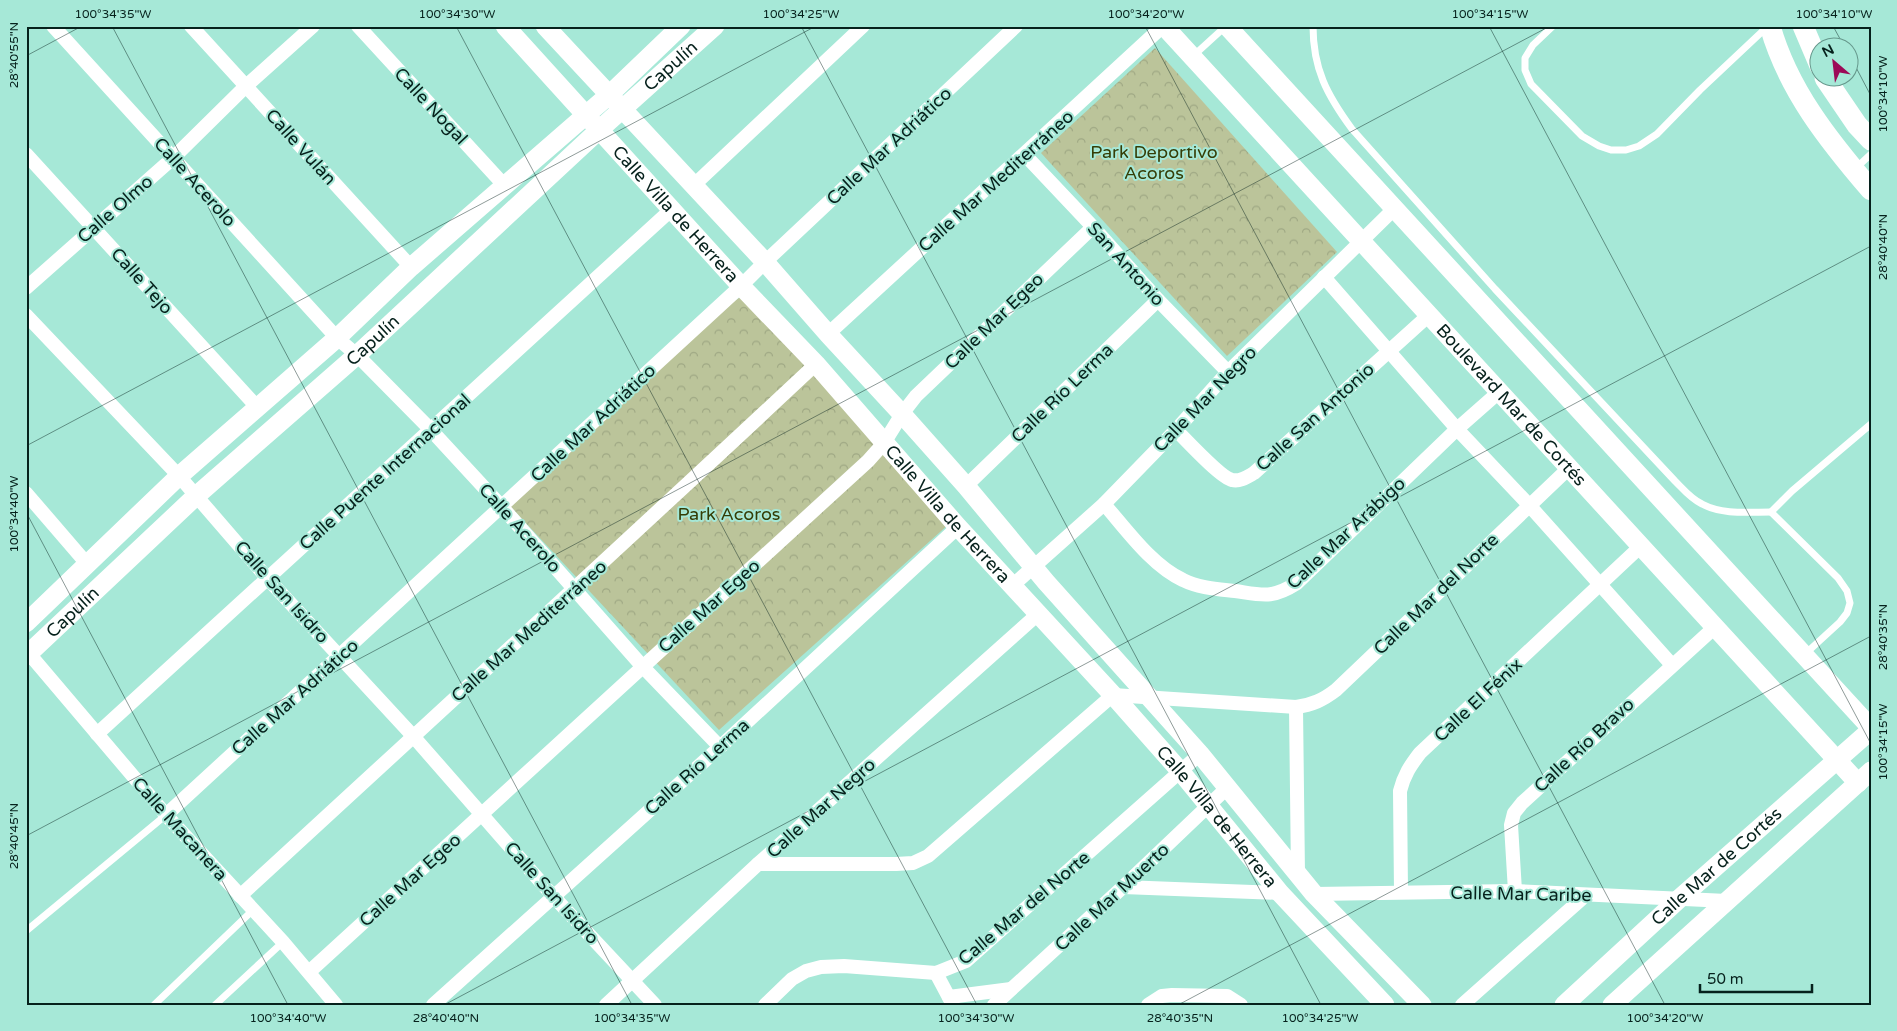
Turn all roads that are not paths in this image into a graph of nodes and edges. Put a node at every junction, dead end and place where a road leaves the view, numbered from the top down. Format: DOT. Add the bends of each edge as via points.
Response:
graph roads {
  1 [pos="53,26"];
  2 [pos="191,26"];
  3 [pos="313,26"];
  4 [pos="358,26"];
  5 [pos="505,26"];
  6 [pos="545,26"];
  7 [pos="681,26"];
  8 [pos="715,26"];
  9 [pos="863,26"];
  10 [pos="1016,26"];
  11 [pos="1163,26"];
  12 [pos="1226,26"];
  13 [pos="1313,26"];
  14 [pos="1553,26"];
  15 [pos="1769,26"];
  16 [pos="1803,26"];
  17 [pos="1810,42"];
  18 [pos="1192,57"];
  19 [pos="246,86"];
  20 [pos="1832,88"];
  21 [pos="609,95"];
  22 [pos="622,110"];
  23 [pos="585,114"];
  24 [pos="600,130"];
  25 [pos="1871,140"];
  26 [pos="26,154"];
  27 [pos="1871,154"];
  28 [pos="1024,155"];
  29 [pos="173,158"];
  30 [pos="1854,170"];
  31 [pos="504,185"];
  32 [pos="694,186"];
  33 [pos="1871,190"];
  34 [pos="672,208"];
  35 [pos="1394,209"];
  36 [pos="93,227"];
  37 [pos="1093,227"];
  38 [pos="1360,241"];
  39 [pos="765,262"];
  40 [pos="411,268"];
  41 [pos="1324,277"];
  42 [pos="741,286"];
  43 [pos="26,288"];
  44 [pos="1158,300"];
  45 [pos="26,315"];
  46 [pos="1428,315"];
  47 [pos="828,334"];
  48 [pos="337,338"];
  49 [pos="1389,350"];
  50 [pos="357,355"];
  51 [pos="816,364"];
  52 [pos="1228,372"];
  53 [pos="1499,392"];
  54 [pos="257,407"];
  55 [pos="902,414"];
  56 [pos="1871,424"];
  57 [pos="1457,429"];
  58 [pos="431,430"];
  59 [pos="1176,430"];
  60 [pos="884,443"];
  61 [pos="1569,468"];
  62 [pos="179,476"];
  63 [pos="966,486"];
  64 [pos="26,494"];
  65 [pos="196,496"];
  66 [pos="1104,504"];
  67 [pos="1529,504"];
  68 [pos="502,507"];
  69 [pos="1771,512"];
  70 [pos="958,527"];
  71 [pos="1641,546"];
  72 [pos="88,565"];
  73 [pos="1033,566"];
  74 [pos="268,579"];
  75 [pos="1012,586"];
  76 [pos="1600,586"];
  77 [pos="575,589"];
  78 [pos="1038,614"];
  79 [pos="26,623"];
  80 [pos="1715,627"];
  81 [pos="27,653"];
  82 [pos="1803,655"];
  83 [pos="340,656"];
  84 [pos="1672,665"];
  85 [pos="643,667"];
  86 [pos="1114,695"];
  87 [pos="1149,697"];
  88 [pos="1296,708"];
  89 [pos="1871,729"];
  90 [pos="97,734"];
  91 [pos="413,736"];
  92 [pos="720,747"];
  93 [pos="1200,754"];
  94 [pos="1837,760"];
  95 [pos="1181,772"];
  96 [pos="1864,777"];
  97 [pos="1228,787"];
  98 [pos="1209,806"];
  99 [pos="166,815"];
  100 [pos="482,815"];
  101 [pos="758,864"];
  102 [pos="1298,875"];
  103 [pos="1123,887"];
  104 [pos="1515,891"];
  105 [pos="1401,892"];
  106 [pos="1280,893"];
  107 [pos="1314,894"];
  108 [pos="1586,895"];
  109 [pos="240,896"];
  110 [pos="554,896"];
  111 [pos="1679,899"];
  112 [pos="1727,901"];
  113 [pos="253,910"];
  114 [pos="26,932"];
  115 [pos="283,942"];
  116 [pos="310,972"];
  117 [pos="936,973"];
  118 [pos="632,981"];
  119 [pos="1011,989"];
  120 [pos="951,1001"];
  121 [pos="154,1005"];
  122 [pos="215,1005"];
  123 [pos="336,1005"];
  124 [pos="433,1005"];
  125 [pos="606,1005"];
  126 [pos="655,1005"];
  127 [pos="765,1005"];
  128 [pos="994,1005"];
  129 [pos="1148,1005"];
  130 [pos="1241,1005"];
  131 [pos="1385,1005"];
  132 [pos="1422,1005"];
  133 [pos="1462,1005"];
  134 [pos="1564,1005"];
  135 [pos="1612,1005"];
  1 -- 29 [label="street, Calle Acerolo"];
  2 -- 19 [label="street, Calle Vulán"];
  3 -- 19 [label="street, Calle Olmo"];
  4 -- 31 [label="street, Calle Nogal"];
  5 -- 23 [label="street, Calle Villa de Herrera"];
  6 -- 21 [label="street, Calle Villa de Herrera"];
  7 -- 21 [label="street, Capulín"];
  8 -- 22 [label="street, Capulín"];
  9 -- 32 [label="street"];
  10 -- 39 [label="street, Calle Mar Adriático"];
  11 -- 18 [label="street, Boulevard Mar de Cortés"];
  11 -- 28 [label="street, Calle Mar Mediterráneo"];
  12 -- 18 [label="lane"];
  12 -- 35 [label="street"];
  13 -- 69 [label="lane" via="1316,64 1324,85 1352,128 1495,289 1688,495 1701,504 1732,512"];
  14 -- 15 [label="lane" via="1533,45 1525,58 1530,84 1582,136 1605,148 1626,150 1657,134"];
  15 -- 30 [label="main road" via="1796,89 1820,128"];
  16 -- 17 [label="main road"];
  18 -- 38 [label="street, Boulevard Mar de Cortés"];
  19 -- 29 [label="street, Calle Olmo"];
  19 -- 40 [label="street, Calle Vulán"];
  20 -- 25 [label="main road"];
  21 -- 22 [label="street, Calle Villa de Herrera"];
  21 -- 23 [label="street, Capulín"];
  22 -- 24 [label="street, Capulín"];
  22 -- 32 [label="street, Calle Villa de Herrera"];
  23 -- 24 [label="street, Calle Villa de Herrera"];
  23 -- 31 [label="street, Capulín"];
  24 -- 34 [label="street, Calle Villa de Herrera"];
  24 -- 50 [label="street, Capulín"];
  26 -- 36 [label="street, Calle Tejo"];
  27 -- 30 [label="lane"];
  28 -- 37 [label="street, San Antonio"];
  28 -- 47 [label="street, Calle Mar Mediterráneo"];
  29 -- 36 [label="street, Calle Olmo"];
  29 -- 48 [label="street, Calle Acerolo"];
  30 -- 33 [label="main road"];
  31 -- 40 [label="street, Capulín"];
  32 -- 39 [label="street, Calle Villa de Herrera"];
  34 -- 42 [label="street, Calle Villa de Herrera"];
  34 -- 58 [label="street, Calle Puente Internacional"];
  35 -- 38 [label="street, Calle Mar Negro"];
  35 -- 82 [label="street"];
  36 -- 43 [label="street, Calle Olmo"];
  36 -- 54 [label="street, Calle Tejo"];
  37 -- 44 [label="street, San Antonio"];
  37 -- 55 [label="street, Calle Mar Egeo" via="916,396"];
  38 -- 41 [label="street, Calle Mar Negro"];
  38 -- 46 [label="street, Boulevard Mar de Cortés"];
  39 -- 42 [label="street, Calle Mar Adriático"];
  39 -- 47 [label="street, Calle Villa de Herrera"];
  40 -- 48 [label="street, Capulín"];
  41 -- 49 [label="street"];
  41 -- 52 [label="street, Calle Mar Negro"];
  42 -- 51 [label="street, Calle Villa de Herrera"];
  42 -- 68 [label="street, Calle Mar Adriático"];
  44 -- 52 [label="street, San Antonio"];
  44 -- 63 [label="street, Calle Río Lerma"];
  45 -- 62 [label="street, Calle San Isidro"];
  46 -- 49 [label="street, Calle San Antonio"];
  46 -- 53 [label="street, Boulevard Mar de Cortés"];
  47 -- 55 [label="street, Calle Villa de Herrera"];
  48 -- 50 [label="street, Calle Acerolo"];
  48 -- 54 [label="street, Capulín"];
  49 -- 57 [label="street"];
  49 -- 59 [label="street, Calle San Antonio" via="1254,473 1240,480 1231,480 1220,473"];
  50 -- 58 [label="street, Calle Acerolo"];
  50 -- 65 [label="street, Capulín"];
  51 -- 60 [label="street, Calle Villa de Herrera"];
  51 -- 77 [label="street, Calle Mar Mediterráneo"];
  52 -- 59 [label="street, Calle Mar Negro"];
  53 -- 57 [label="street, Calle Mar Arábigo"];
  53 -- 61 [label="street, Boulevard Mar de Cortés"];
  54 -- 62 [label="street, Capulín"];
  55 -- 60 [label="street, Calle Mar Egeo"];
  55 -- 63 [label="street, Calle Villa de Herrera"];
  56 -- 69 [label="lane"];
  57 -- 66 [label="street, Calle Mar Arábigo" via="1296,583 1274,595 1208,587 1184,581 1167,572"];
  57 -- 67 [label="street"];
  58 -- 68 [label="street, Calle Acerolo"];
  58 -- 74 [label="street, Calle Puente Internacional"];
  59 -- 66 [label="street, Calle Mar Negro"];
  60 -- 70 [label="street, Calle Villa de Herrera"];
  60 -- 85 [label="street, Calle Mar Egeo"];
  61 -- 67 [label="street, Calle Mar del Norte"];
  61 -- 71 [label="street, Boulevard Mar de Cortés"];
  62 -- 65 [label="street, Calle San Isidro"];
  62 -- 72 [label="street, Capulín"];
  63 -- 73 [label="street, Calle Villa de Herrera"];
  64 -- 72 [label="street"];
  65 -- 74 [label="street, Calle San Isidro"];
  65 -- 81 [label="street, Capulín"];
  66 -- 73 [label="street, Calle Mar Negro"];
  67 -- 76 [label="street"];
  67 -- 88 [label="street, Calle Mar del Norte" via="1336,690 1322,700"];
  68 -- 77 [label="street, Calle Acerolo"];
  68 -- 83 [label="street, Calle Mar Adriático"];
  69 -- 82 [label="lane" via="1838,578 1850,603 1840,622"];
  70 -- 75 [label="street, Calle Villa de Herrera"];
  70 -- 92 [label="street, Calle Río Lerma"];
  71 -- 76 [label="street, Calle El Fénix"];
  71 -- 80 [label="street, Boulevard Mar de Cortés"];
  72 -- 79 [label="street, Capulín"];
  73 -- 75 [label="street, Calle Mar Negro"];
  73 -- 87 [label="street, Calle Villa de Herrera"];
  74 -- 83 [label="street, Calle San Isidro"];
  74 -- 90 [label="street, Calle Puente Internacional"];
  75 -- 78 [label="street, Calle Villa de Herrera"];
  76 -- 84 [label="street"];
  76 -- 105 [label="street, Calle El Fénix" via="1420,753 1409,767 1400,791"];
  77 -- 85 [label="street, Calle Acerolo"];
  77 -- 91 [label="street, Calle Mar Mediterráneo"];
  78 -- 86 [label="street, Calle Villa de Herrera"];
  78 -- 101 [label="street, Calle Mar Negro"];
  80 -- 84 [label="street, Calle Río Bravo"];
  80 -- 94 [label="street, Boulevard Mar de Cortés"];
  81 -- 90 [label="street, Calle Macanera"];
  82 -- 89 [label="street"];
  83 -- 91 [label="street, Calle San Isidro"];
  83 -- 99 [label="street, Calle Mar Adriático"];
  84 -- 104 [label="street, Calle Río Bravo" via="1514,813 1511,825"];
  85 -- 92 [label="street, Calle Acerolo"];
  85 -- 100 [label="street, Calle Mar Egeo"];
  86 -- 87 [label="street, Calle Mar del Norte"];
  86 -- 95 [label="street, Calle Villa de Herrera"];
  86 -- 101 [label="street" via="928,856 913,863 896,864"];
  87 -- 88 [label="street, Calle Mar del Norte"];
  87 -- 93 [label="street, Calle Villa de Herrera"];
  88 -- 102 [label="street"];
  89 -- 94 [label="street, Calle Mar de Cortés"];
  90 -- 99 [label="street, Calle Macanera"];
  91 -- 100 [label="street, Calle San Isidro"];
  91 -- 109 [label="street, Calle Mar Mediterráneo"];
  92 -- 110 [label="street, Calle Río Lerma"];
  93 -- 95 [label="street, Calle Mar del Norte"];
  93 -- 97 [label="street, Calle Villa de Herrera"];
  94 -- 96 [label="street, Boulevard Mar de Cortés"];
  94 -- 111 [label="street, Calle Mar de Cortés"];
  95 -- 98 [label="street, Calle Villa de Herrera"];
  95 -- 117 [label="street, Calle Mar del Norte" via="966,962"];
  96 -- 112 [label="street, Calle Mar de Cortés"];
  97 -- 98 [label="street, Calle Mar Muerto"];
  97 -- 102 [label="street, Calle Villa de Herrera"];
  98 -- 103 [label="street, Calle Mar Muerto"];
  98 -- 106 [label="street, Calle Villa de Herrera"];
  99 -- 109 [label="street, Calle Macanera"];
  99 -- 114 [label="lane"];
  100 -- 110 [label="street, Calle San Isidro"];
  100 -- 116 [label="street, Calle Mar Egeo"];
  101 -- 118 [label="street, Calle Mar Negro"];
  102 -- 107 [label="street, Calle Villa de Herrera"];
  103 -- 106 [label="street"];
  103 -- 119 [label="street, Calle Mar Muerto"];
  104 -- 105 [label="street, Calle Mar Caribe"];
  104 -- 108 [label="street, Calle Mar Caribe"];
  105 -- 107 [label="street, Calle Mar Caribe"];
  106 -- 131 [label="street, Calle Villa de Herrera"];
  107 -- 132 [label="street, Calle Villa de Herrera"];
  108 -- 111 [label="street, Calle Mar Caribe"];
  108 -- 133 [label="street"];
  109 -- 113 [label="street, Calle Macanera"];
  110 -- 118 [label="street, Calle San Isidro"];
  110 -- 124 [label="street, Calle Río Lerma"];
  111 -- 112 [label="street, Calle Mar Caribe"];
  111 -- 134 [label="street, Calle Mar de Cortés"];
  112 -- 135 [label="street, Calle Mar de Cortés"];
  113 -- 115 [label="street, Calle Macanera"];
  113 -- 121 [label="lane"];
  115 -- 116 [label="street, Calle Macanera"];
  115 -- 122 [label="lane"];
  116 -- 123 [label="street, Calle Macanera"];
  117 -- 120 [label="street"];
  117 -- 127 [label="street, Calle Mar del Norte" via="821,967 792,979"];
  118 -- 125 [label="street, Calle Mar Negro"];
  118 -- 126 [label="street, Calle San Isidro"];
  119 -- 120 [label="street"];
  119 -- 128 [label="street, Calle Mar Muerto"];
  129 -- 130 [label="street" via="1162,996 1172,995 1227,996"];
}
